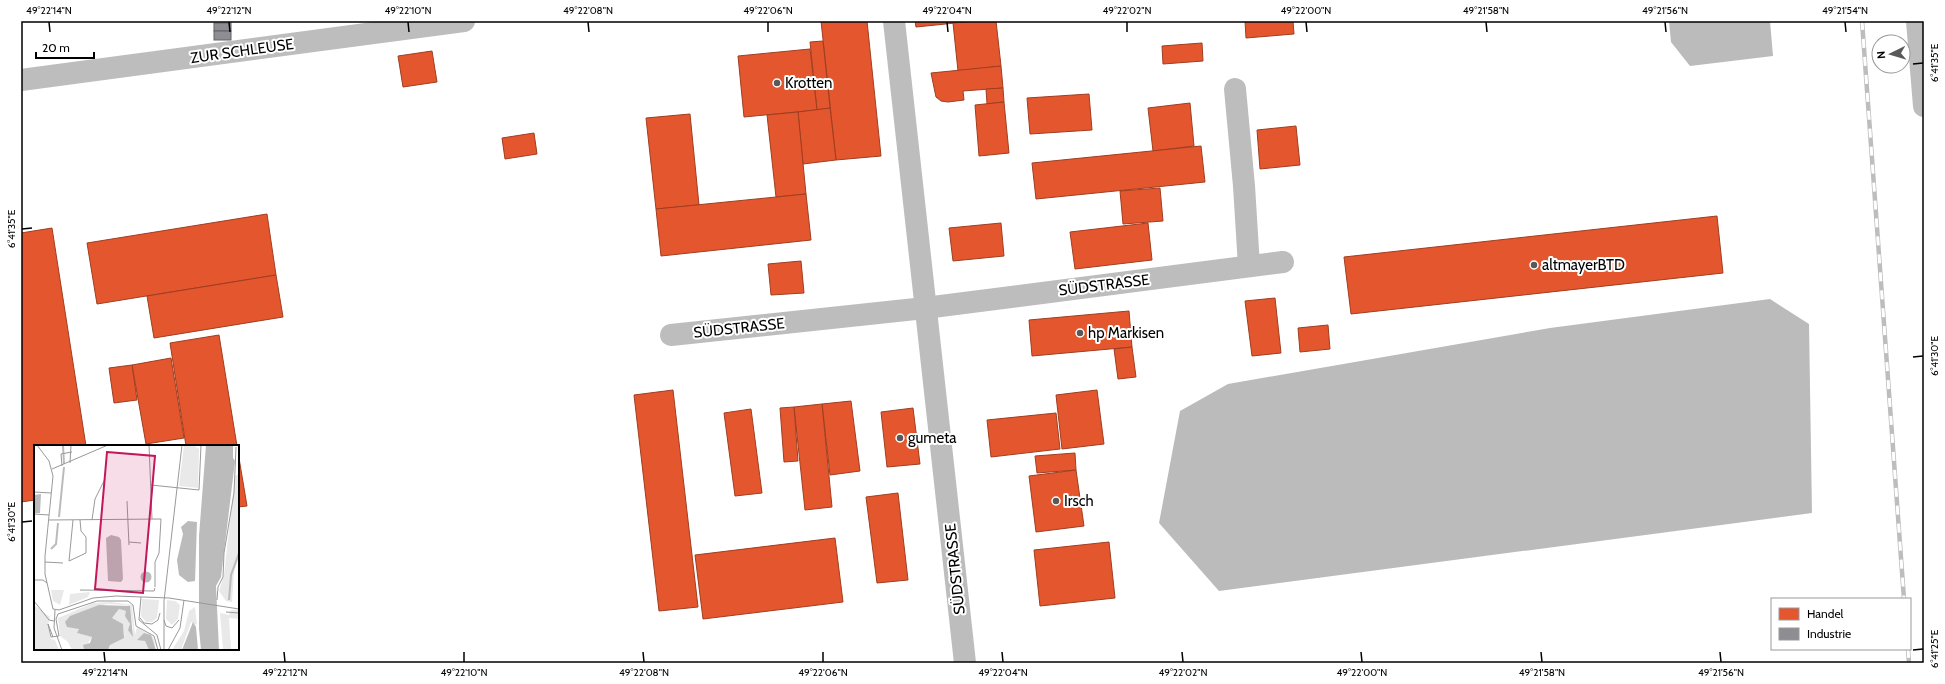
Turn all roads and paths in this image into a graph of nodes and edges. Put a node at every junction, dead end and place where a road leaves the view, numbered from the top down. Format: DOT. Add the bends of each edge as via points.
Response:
graph roads {
  1 [pos="464,21"];
  2 [pos="894,21"];
  3 [pos="1917,21"];
  4 [pos="418,24"];
  5 [pos="21,80"];
  6 [pos="1235,89"];
  7 [pos="1924,106"];
  8 [pos="1283,262"];
  9 [pos="1248,266"];
  10 [pos="925,308"];
  11 [pos="671,335"];
  12 [pos="965,663"];
  1 -- 4 [label="street, ZUR SCHLEUSE"];
  2 -- 10 [label="street, SÜDSTRASSE"];
  3 -- 7 [label="street"];
  4 -- 5 [label="street, ZUR SCHLEUSE" via="338,38"];
  6 -- 9 [label="street"];
  8 -- 9 [label="street, SÜDSTRASSE"];
  9 -- 10 [label="street, SÜDSTRASSE"];
  10 -- 11 [label="street, SÜDSTRASSE"];
  10 -- 12 [label="street, SÜDSTRASSE"];
}
